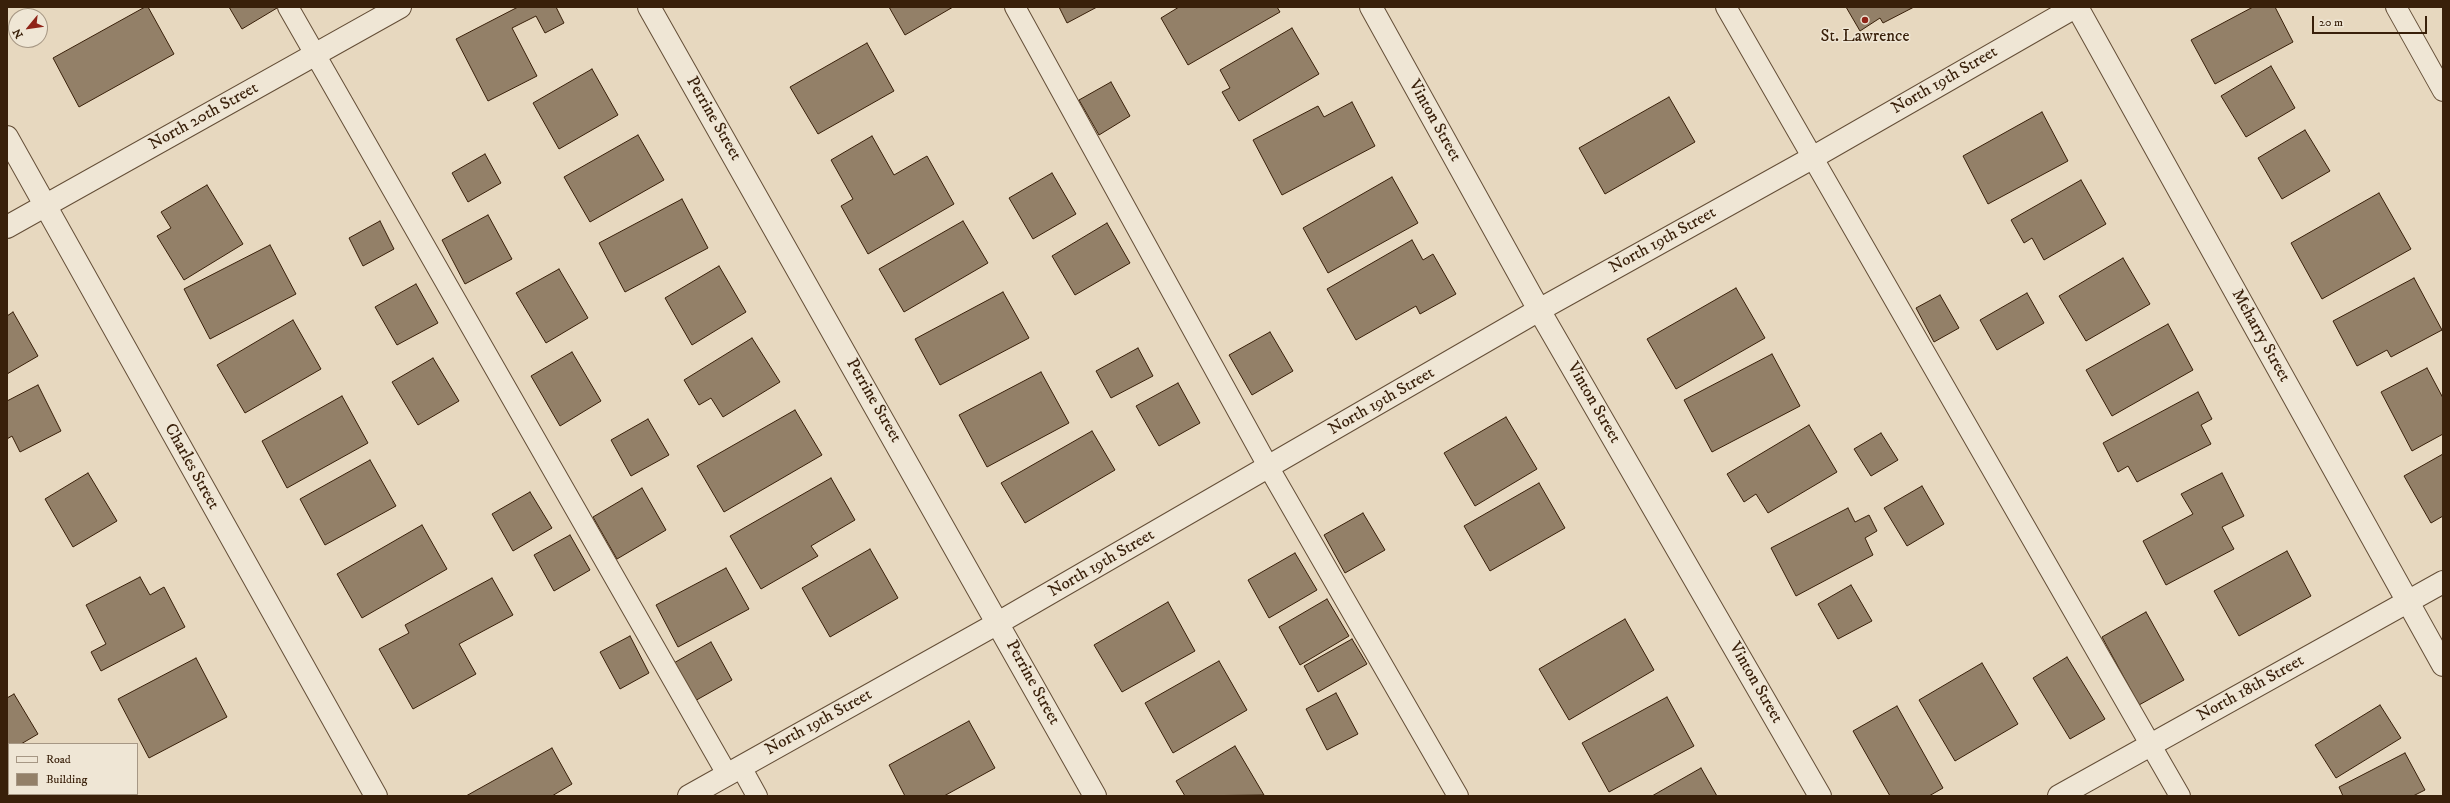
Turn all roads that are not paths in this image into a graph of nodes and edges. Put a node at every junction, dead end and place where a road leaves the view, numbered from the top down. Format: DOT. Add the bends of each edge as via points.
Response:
graph roads {
  1 [pos="288,7"];
  2 [pos="400,7"];
  3 [pos="649,7"];
  4 [pos="1015,7"];
  5 [pos="1371,7"];
  6 [pos="1726,7"];
  7 [pos="2076,7"];
  8 [pos="2396,7"];
  9 [pos="315,55"];
  10 [pos="2443,91"];
  11 [pos="7,137"];
  12 [pos="1812,158"];
  13 [pos="44,206"];
  14 [pos="7,227"];
  15 [pos="1539,310"];
  16 [pos="1269,468"];
  17 [pos="2443,582"];
  18 [pos="2408,602"];
  19 [pos="998,623"];
  20 [pos="2443,665"];
  21 [pos="2152,745"];
  22 [pos="734,771"];
  23 [pos="376,796"];
  24 [pos="689,796"];
  25 [pos="757,796"];
  26 [pos="1096,796"];
  27 [pos="1458,796"];
  28 [pos="1820,796"];
  29 [pos="2059,796"];
  30 [pos="2180,796"];
  1 -- 9 [label="lane"];
  2 -- 9 [label="street, North 20th Street"];
  3 -- 19 [label="street, Perrine Street"];
  4 -- 16 [label="lane"];
  5 -- 15 [label="street, Vinton Street"];
  6 -- 12 [label="lane"];
  7 -- 12 [label="street, North 19th Street"];
  7 -- 18 [label="street, Meharry Street"];
  8 -- 10 [label="lane"];
  9 -- 13 [label="street, North 20th Street"];
  9 -- 22 [label="lane"];
  11 -- 13 [label="street, Charles Street"];
  12 -- 15 [label="street, North 19th Street"];
  12 -- 21 [label="lane"];
  13 -- 14 [label="street, North 20th Street"];
  13 -- 23 [label="street, Charles Street"];
  15 -- 16 [label="street, North 19th Street"];
  15 -- 28 [label="street, Vinton Street"];
  16 -- 19 [label="street, North 19th Street"];
  16 -- 27 [label="lane"];
  17 -- 18 [label="street, North 18th Street"];
  18 -- 20 [label="street, Meharry Street"];
  18 -- 21 [label="street, North 18th Street"];
  19 -- 22 [label="street, North 19th Street"];
  19 -- 26 [label="street, Perrine Street"];
  21 -- 29 [label="street, North 18th Street"];
  21 -- 30 [label="lane"];
  22 -- 24 [label="street, North 19th Street"];
  22 -- 25 [label="lane"];
}
